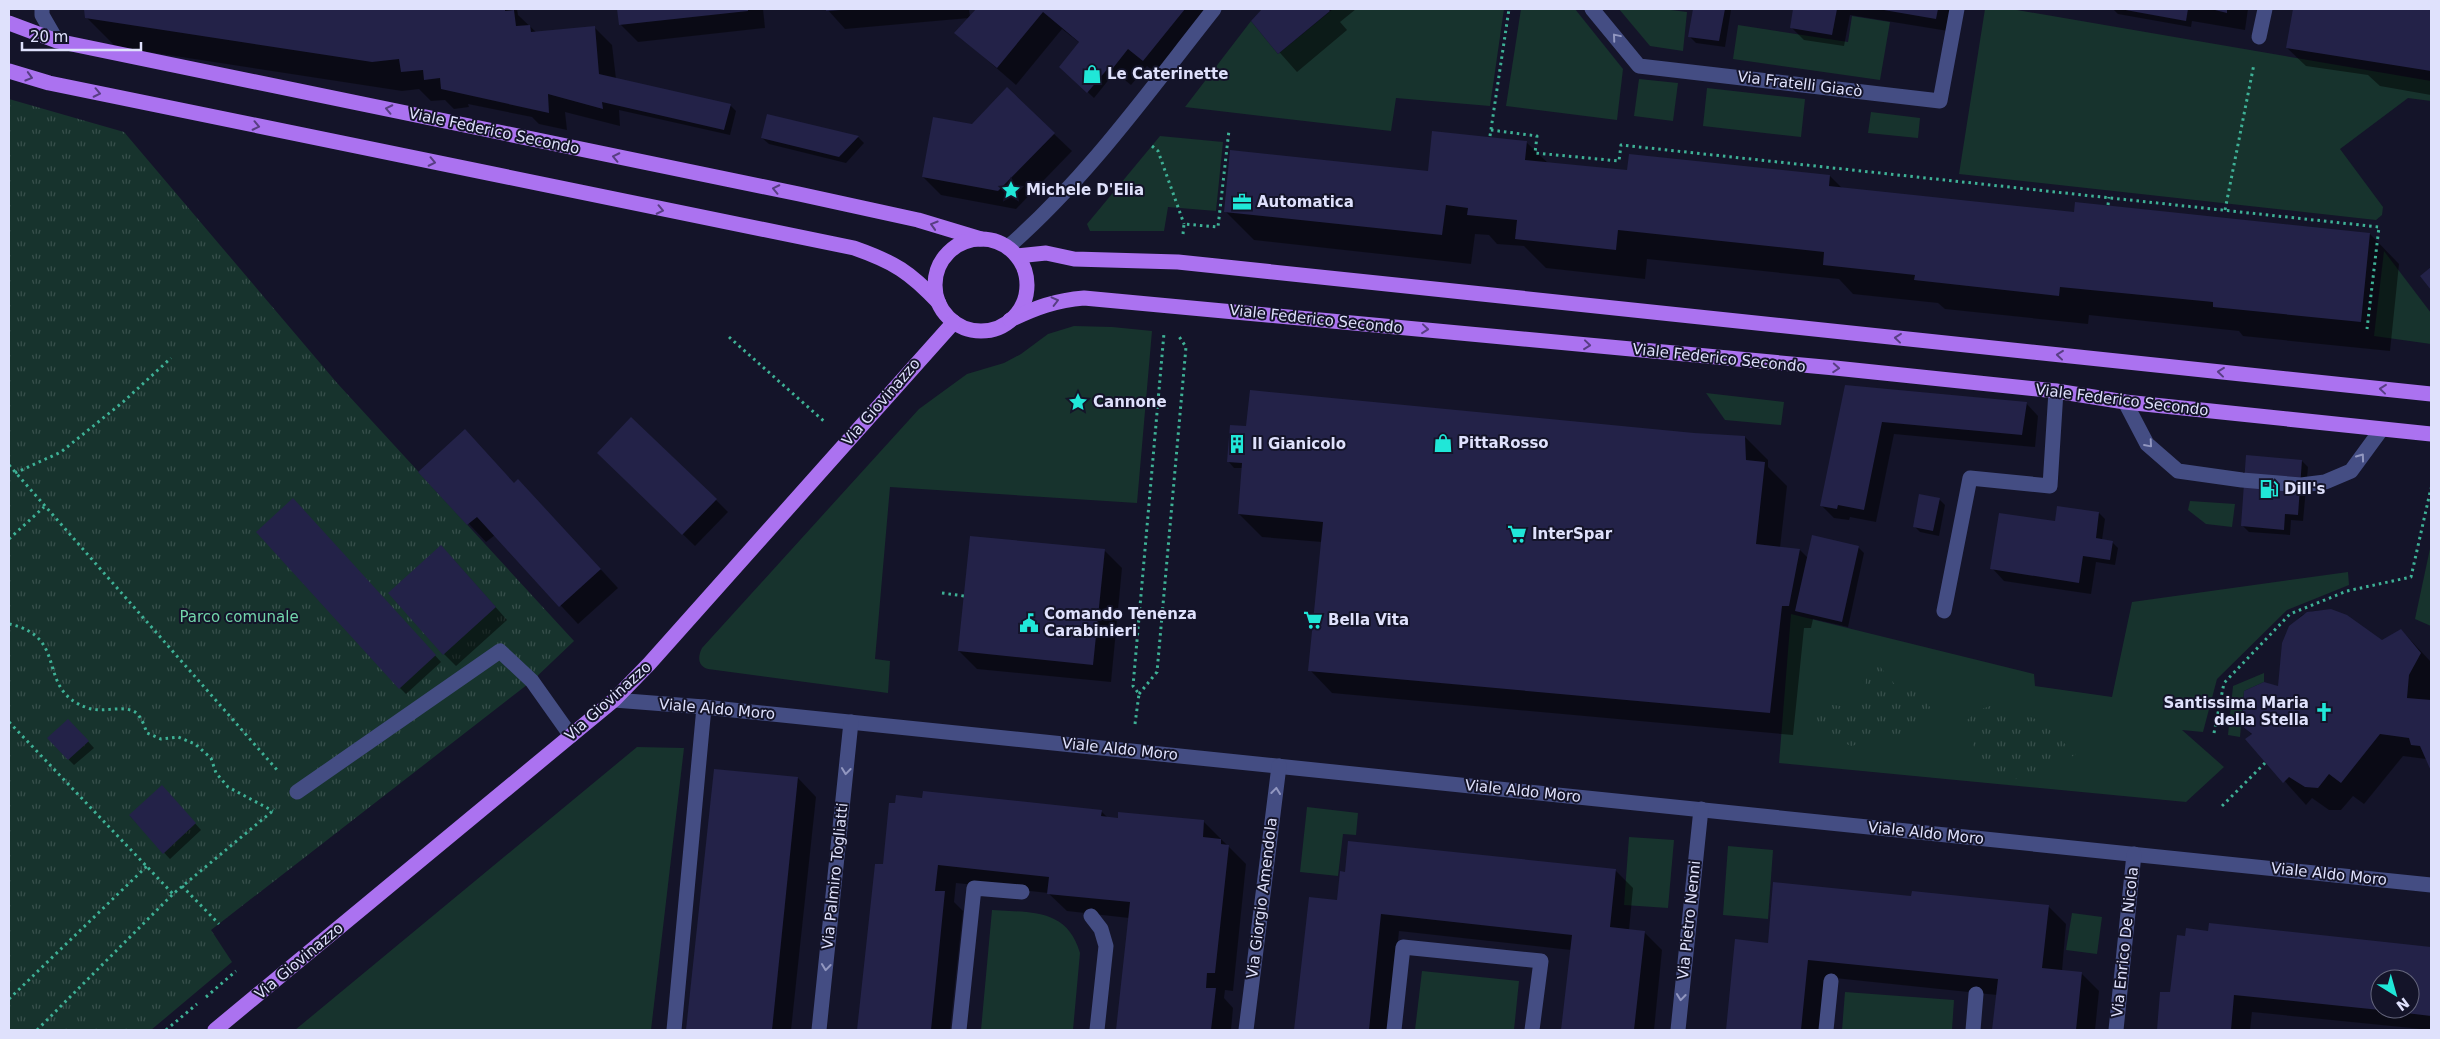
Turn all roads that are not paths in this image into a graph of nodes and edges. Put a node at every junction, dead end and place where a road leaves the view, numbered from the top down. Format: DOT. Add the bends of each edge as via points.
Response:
graph roads {
  1 [pos="42,9"];
  2 [pos="1214,9"];
  3 [pos="1592,9"];
  4 [pos="1957,9"];
  5 [pos="2265,9"];
  6 [pos="9,23"];
  7 [pos="2259,37"];
  8 [pos="57,41"];
  9 [pos="9,71"];
  10 [pos="981,239"];
  11 [pos="1012,251"];
  12 [pos="939,304"];
  13 [pos="1010,320"];
  14 [pos="954,322"];
  15 [pos="2056,391"];
  16 [pos="2431,394"];
  17 [pos="2125,402"];
  18 [pos="2380,430"];
  19 [pos="2431,434"];
  20 [pos="1944,611"];
  21 [pos="614,700"];
  22 [pos="704,707"];
  23 [pos="851,722"];
  24 [pos="570,736"];
  25 [pos="1279,766"];
  26 [pos="297,792"];
  27 [pos="1701,809"];
  28 [pos="2134,854"];
  29 [pos="2431,885"];
  30 [pos="1022,892"];
  31 [pos="1091,916"];
  32 [pos="1831,981"];
  33 [pos="1976,994"];
  34 [pos="215,1030"];
  35 [pos="674,1030"];
  36 [pos="819,1030"];
  37 [pos="959,1030"];
  38 [pos="1097,1030"];
  39 [pos="1246,1030"];
  40 [pos="1394,1030"];
  41 [pos="1532,1030"];
  42 [pos="1678,1030"];
  43 [pos="1826,1030"];
  44 [pos="1973,1030"];
  45 [pos="2116,1030"];
  1 -- 8 [label="street" via="42,16"];
  2 -- 11 [label="street" via="1127,119"];
  4 -- 3 [label="street, Via Fratelli Giacò, one-way" via="1940,101 1640,66"];
  5 -- 7 [label="street"];
  6 -- 8 [label="main road, Viale Federico Secondo"];
  10 -- 8 [label="main road, Viale Federico Secondo, one-way" via="918,220 799,194"];
  9 -- 12 [label="main road, one-way" via="59,85 854,248 900,267"];
  10 -- 11 [label="main road" via="995,241"];
  10 -- 12 [label="main road" via="955,246 946,255 935,279"];
  11 -- 13 [label="main road" via="1024,268 1027,282 1020,310"];
  16 -- 11 [label="main road, one-way" via="1178,262 1074,259"];
  12 -- 14 [label="main road"];
  13 -- 14 [label="main road" via="997,328 982,330"];
  13 -- 15 [label="main road, Viale Federico Secondo, one-way" via="1045,304 1084,298"];
  14 -- 21 [label="main road, Via Giovinazzo"];
  15 -- 17 [label="main road, Viale Federico Secondo"];
  15 -- 20 [label="street" via="2050,486 1970,478"];
  17 -- 18 [label="main road, Viale Federico Secondo"];
  17 -- 18 [label="street, one-way" via="2147,444 2178,471 2242,480 2301,485 2325,482 2350,471"];
  18 -- 19 [label="main road, Viale Federico Secondo"];
  21 -- 22 [label="street, Viale Aldo Moro"];
  21 -- 24 [label="main road, Via Giovinazzo"];
  22 -- 23 [label="street, Viale Aldo Moro"];
  22 -- 35 [label="street"];
  23 -- 25 [label="street, Viale Aldo Moro"];
  23 -- 36 [label="street, Via Palmiro Togliatti, one-way"];
  24 -- 26 [label="street" via="532,681 500,651"];
  24 -- 34 [label="main road, Via Giovinazzo"];
  25 -- 27 [label="street, Viale Aldo Moro"];
  39 -- 25 [label="street, Via Giorgio Amendola, one-way"];
  27 -- 28 [label="street, Viale Aldo Moro"];
  27 -- 42 [label="street, Via Pietro Nenni, one-way"];
  28 -- 29 [label="street, Viale Aldo Moro"];
  28 -- 45 [label="street, Via Enrico De Nicola"];
  30 -- 37 [label="street" via="974,888"];
  31 -- 38 [label="street" via="1101,929 1106,946"];
  32 -- 43 [label="street"];
  33 -- 44 [label="street"];
  40 -- 41 [label="street" via="1403,948 1541,961"];
}
